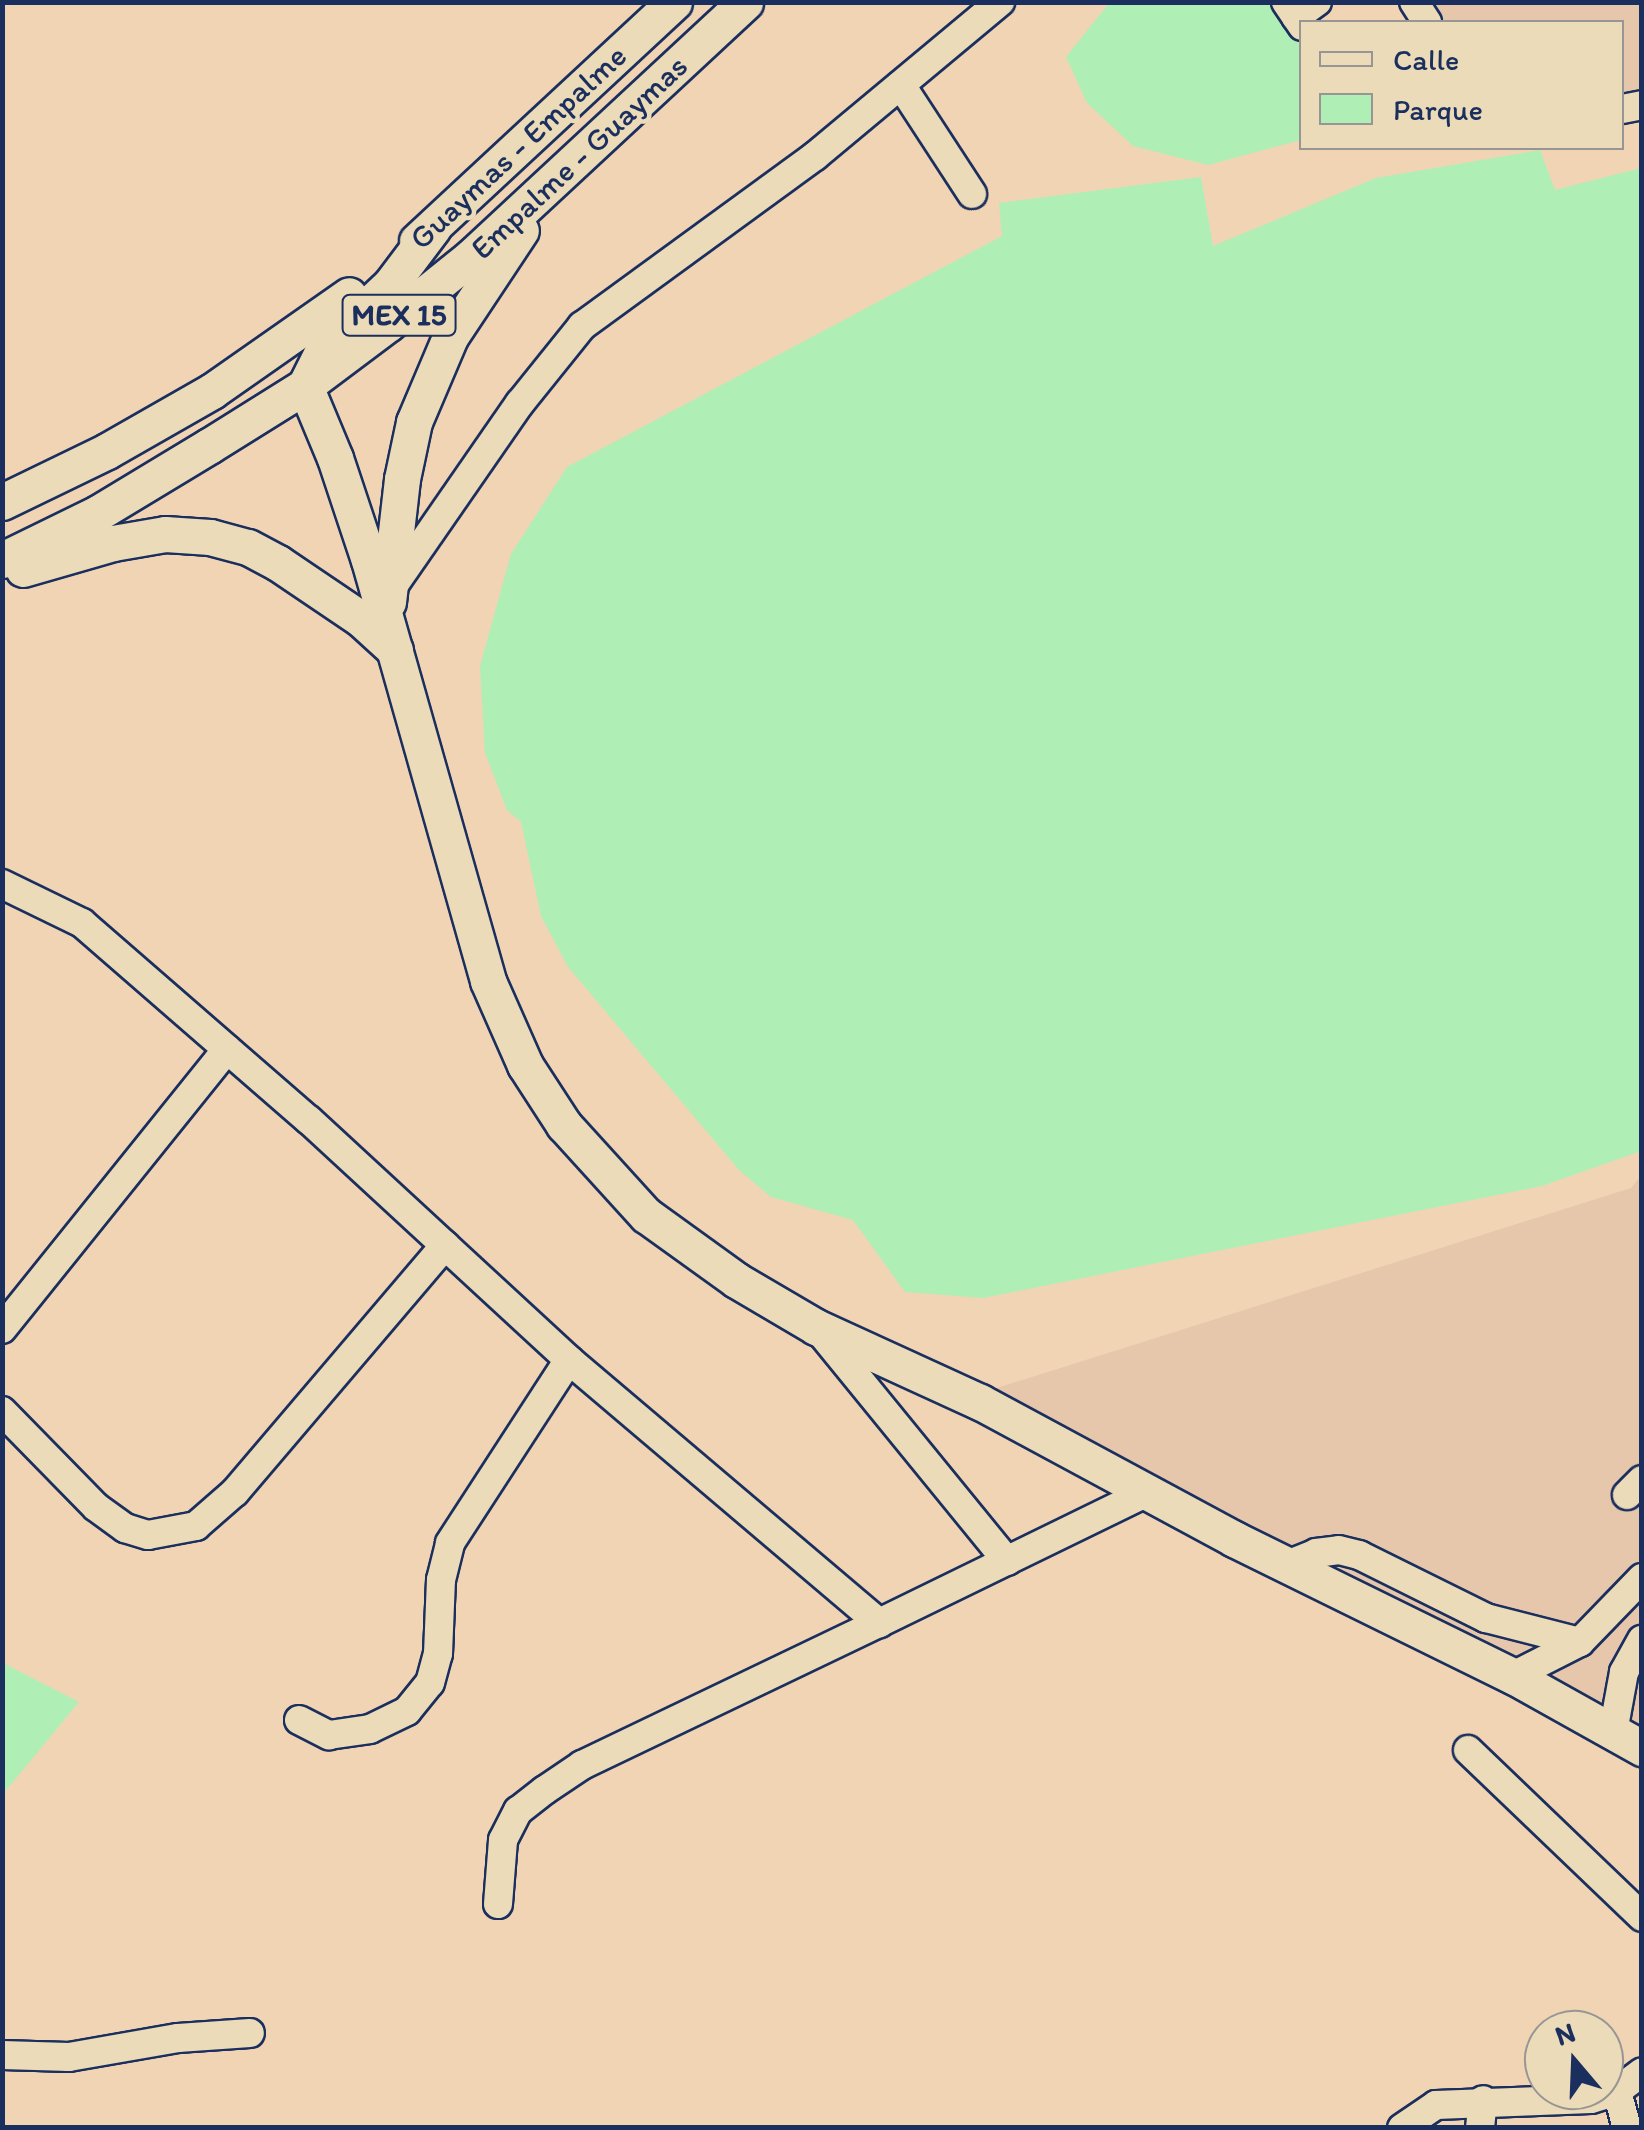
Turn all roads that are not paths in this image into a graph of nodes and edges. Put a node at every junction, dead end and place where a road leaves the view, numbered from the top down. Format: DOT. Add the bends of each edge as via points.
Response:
graph roads {
  1 [pos="745,2"];
  2 [pos="1000,2"];
  3 [pos="669,8"];
  4 [pos="697,48"];
  5 [pos="902,85"];
  6 [pos="547,188"];
  7 [pos="972,194"];
  8 [pos="433,228"];
  9 [pos="305,386"];
  10 [pos="107,451"];
  11 [pos="2,502"];
  12 [pos="2,560"];
  13 [pos="2,575"];
  14 [pos="391,619"];
  15 [pos="2,884"];
  16 [pos="227,1049"];
  17 [pos="446,1244"];
  18 [pos="816,1326"];
  19 [pos="2,1329"];
  20 [pos="569,1360"];
  21 [pos="2,1411"];
  22 [pos="1147,1492"];
  23 [pos="1008,1561"];
  24 [pos="1288,1565"];
  25 [pos="1642,1578"];
  26 [pos="879,1624"];
  27 [pos="1589,1634"];
  28 [pos="1638,1645"];
  29 [pos="1513,1676"];
  30 [pos="298,1720"];
  31 [pos="1627,1740"];
  32 [pos="1468,1750"];
  33 [pos="498,1904"];
  34 [pos="1642,1917"];
  35 [pos="250,2033"];
  36 [pos="2,2055"];
  37 [pos="1524,2108"];
  38 [pos="1481,2114"];
  39 [pos="1402,2128"];
  1 -- 4 [label="main road, Empalme - Guaymas / MEX 15"];
  2 -- 5 [label="street"];
  3 -- 4 [label="main road"];
  3 -- 8 [label="main road, Guaymas - Empalme / MEX 15"];
  4 -- 6 [label="main road, Empalme - Guaymas / MEX 15"];
  5 -- 7 [label="street"];
  5 -- 14 [label="street" via="756,202 582,326 520,403"];
  6 -- 9 [label="main road, Empalme - Guaymas / MEX 15" via="472,256"];
  6 -- 14 [label="main road" via="431,376 402,480"];
  8 -- 9 [label="main road" via="390,285 325,346"];
  8 -- 10 [label="main road, Guaymas - Empalme / MEX 15" via="315,322"];
  9 -- 10 [label="main road" via="253,392"];
  9 -- 12 [label="main road, Empalme - Guaymas / MEX 15" via="98,513"];
  9 -- 14 [label="main road"];
  10 -- 11 [label="main road, MEX 15"];
  13 -- 14 [label="main road" via="113,543 165,534 210,537 278,562 361,619"];
  14 -- 18 [label="main road" via="461,898 503,1023 525,1065 564,1125 646,1214 736,1280"];
  15 -- 16 [label="street" via="82,922"];
  16 -- 17 [label="street"];
  16 -- 19 [label="street"];
  17 -- 20 [label="street"];
  17 -- 21 [label="street" via="235,1492 196,1526 148,1535 125,1528"];
  18 -- 22 [label="main road" via="980,1402"];
  18 -- 23 [label="street"];
  20 -- 26 [label="street"];
  20 -- 30 [label="street" via="450,1543 430,1683 407,1711 370,1729 329,1735"];
  22 -- 23 [label="street"];
  22 -- 24 [label="main road"];
  23 -- 26 [label="street"];
  24 -- 27 [label="street" via="1338,1550 1486,1618"];
  24 -- 29 [label="main road"];
  25 -- 27 [label="street"];
  26 -- 33 [label="street" via="582,1765 544,1790 518,1811 503,1840"];
  27 -- 28 [label="street"];
  27 -- 29 [label="street"];
  28 -- 31 [label="street" via="1624,1672"];
  29 -- 31 [label="main road"];
  32 -- 34 [label="street"];
  35 -- 36 [label="street" via="70,2057"];
  37 -- 38 [label="street"];
  38 -- 39 [label="street" via="1436,2105"];
}
